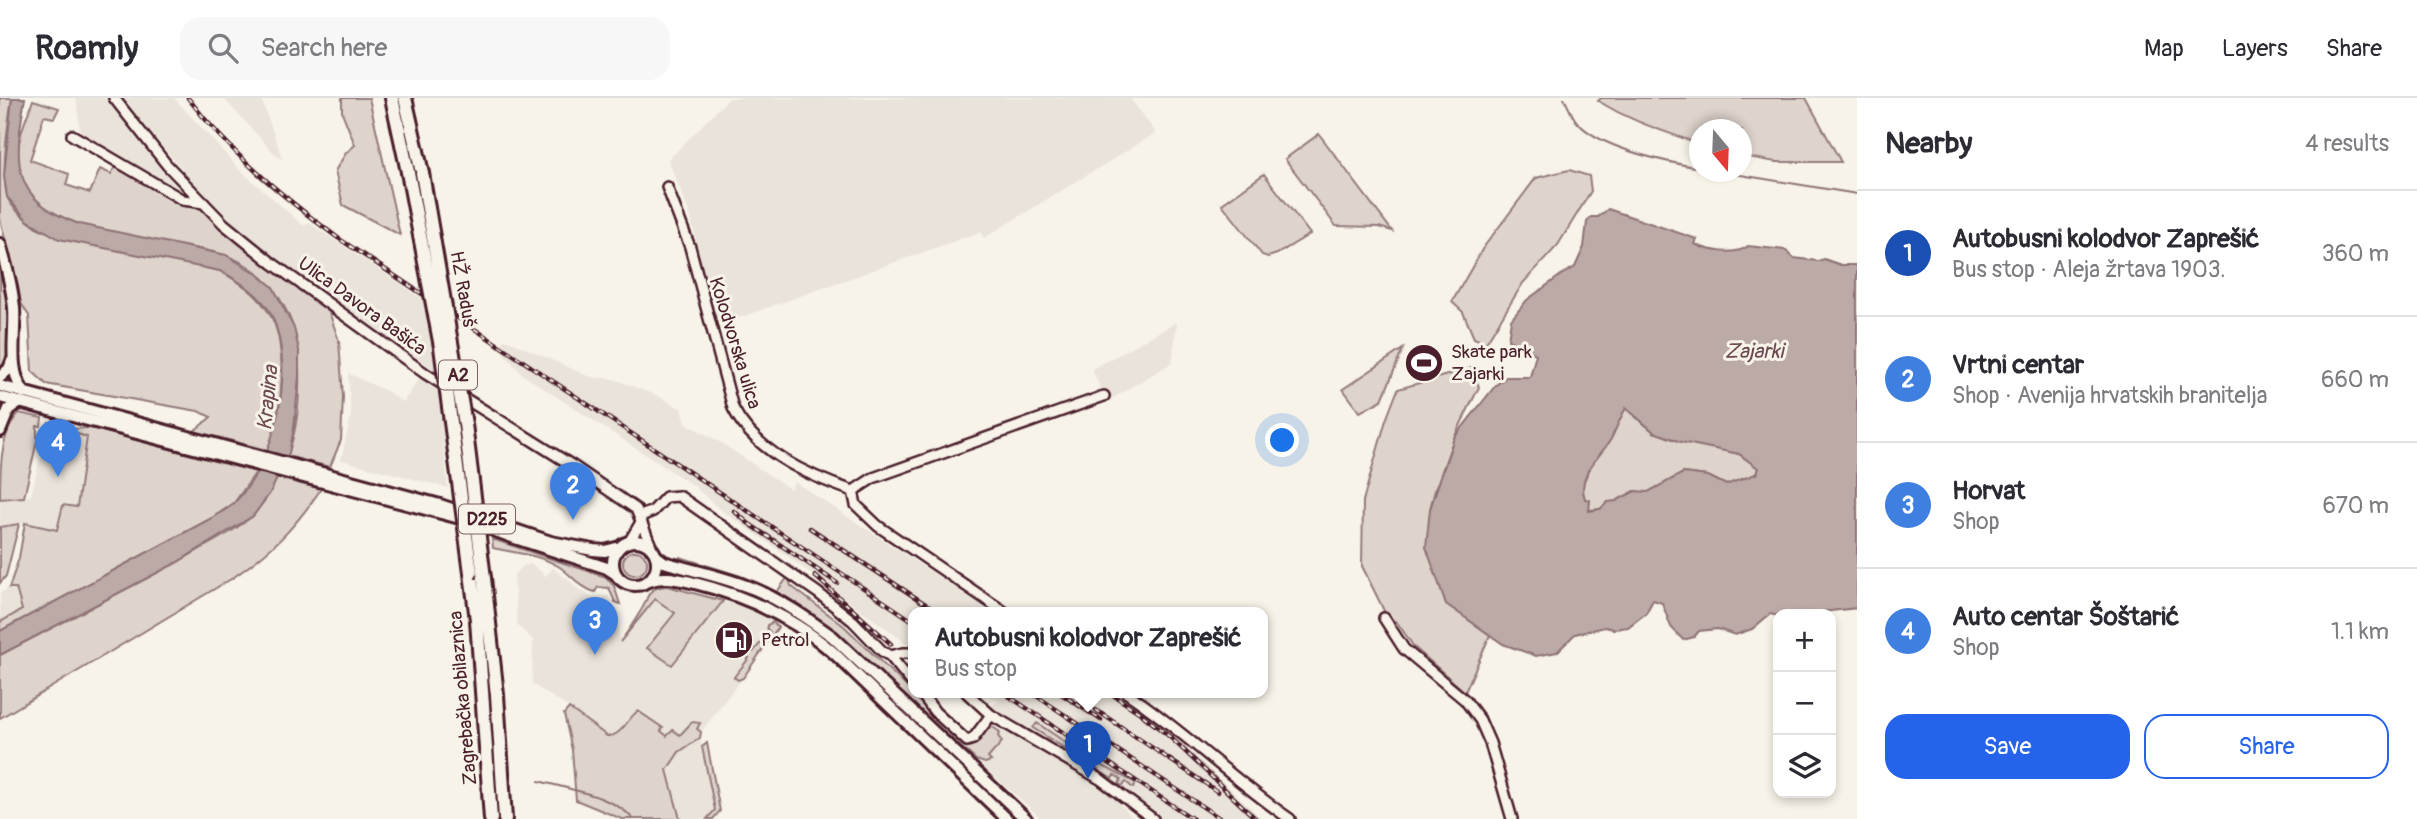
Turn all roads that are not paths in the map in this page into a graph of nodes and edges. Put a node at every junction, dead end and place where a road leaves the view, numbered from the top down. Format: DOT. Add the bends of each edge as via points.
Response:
graph roads {
  1 [pos="114,98"];
  2 [pos="392,98"];
  3 [pos="405,98"];
  4 [pos="72,135"];
  5 [pos="667,187"];
  6 [pos="204,203"];
  7 [pos="0,244"];
  8 [pos="13,359"];
  9 [pos="0,377"];
  10 [pos="1,392"];
  11 [pos="1104,396"];
  12 [pos="21,399"];
  13 [pos="0,431"];
  14 [pos="352,485"];
  15 [pos="853,491"];
  16 [pos="641,519"];
  17 [pos="625,545"];
  18 [pos="655,554"];
  19 [pos="471,573"];
  20 [pos="616,574"];
  21 [pos="484,578"];
  22 [pos="649,581"];
  23 [pos="997,607"];
  24 [pos="1384,618"];
  25 [pos="908,653"];
  26 [pos="890,656"];
  27 [pos="908,678"];
  28 [pos="925,698"];
  29 [pos="972,698"];
  30 [pos="1134,698"];
  31 [pos="991,715"];
  32 [pos="491,819"];
  33 [pos="505,819"];
  34 [pos="1007,819"];
  35 [pos="1026,819"];
  36 [pos="1153,819"];
  37 [pos="1290,819"];
  38 [pos="1512,819"];
  1 -- 6 [label="street, Ulica Davora Bašića"];
  2 -- 19 [label="highway, HŽ Raduš / A2, bridge" via="441,347"];
  3 -- 21 [label="highway, HŽ Raduš / A2, bridge" via="465,424"];
  4 -- 6 [label="street, Ulica Davora Bašića" via="183,200"];
  5 -- 15 [label="street, Kolodvorska ulica" via="690,247 733,408 741,423 766,448 804,471"];
  6 -- 16 [label="street, Ulica Davora Bašića" via="272,263 425,373 636,509"];
  7 -- 8 [label="main road" via="13,298"];
  8 -- 9 [label="main road"];
  8 -- 12 [label="main road"];
  10 -- 12 [label="main road"];
  11 -- 15 [label="street" via="873,478"];
  12 -- 13 [label="main road" via="9,409"];
  12 -- 14 [label="main road, D225"];
  14 -- 17 [label="main road, D225" via="457,509 551,542 605,551"];
  14 -- 20 [label="main road, D225" via="470,521"];
  15 -- 23 [label="street" via="856,505 878,526"];
  16 -- 17 [label="street"];
  16 -- 18 [label="street, Ulica Davora Bašića"];
  16 -- 26 [label="street" via="666,497 679,496 818,593"];
  17 -- 18 [label="main road, D225" via="642,543"];
  17 -- 20 [label="main road" via="614,557"];
  18 -- 22 [label="main road" via="656,570"];
  18 -- 35 [label="main road, D225" via="664,562 753,589 806,618"];
  19 -- 32 [label="highway, Zagrebačka obilaznica / A2"];
  20 -- 22 [label="main road, D225" via="633,586"];
  21 -- 33 [label="highway, Zagrebačka obilaznica / A2"];
  22 -- 34 [label="main road, D225" via="666,577 728,593 776,613 810,634"];
  24 -- 38 [label="street" via="1404,649 1465,700 1480,720"];
  25 -- 26 [label="street"];
  26 -- 27 [label="street"];
  28 -- 31 [label="street" via="967,741"];
  29 -- 31 [label="street"];
  30 -- 37 [label="street"];
  31 -- 36 [label="street" via="1100,779"];
}
